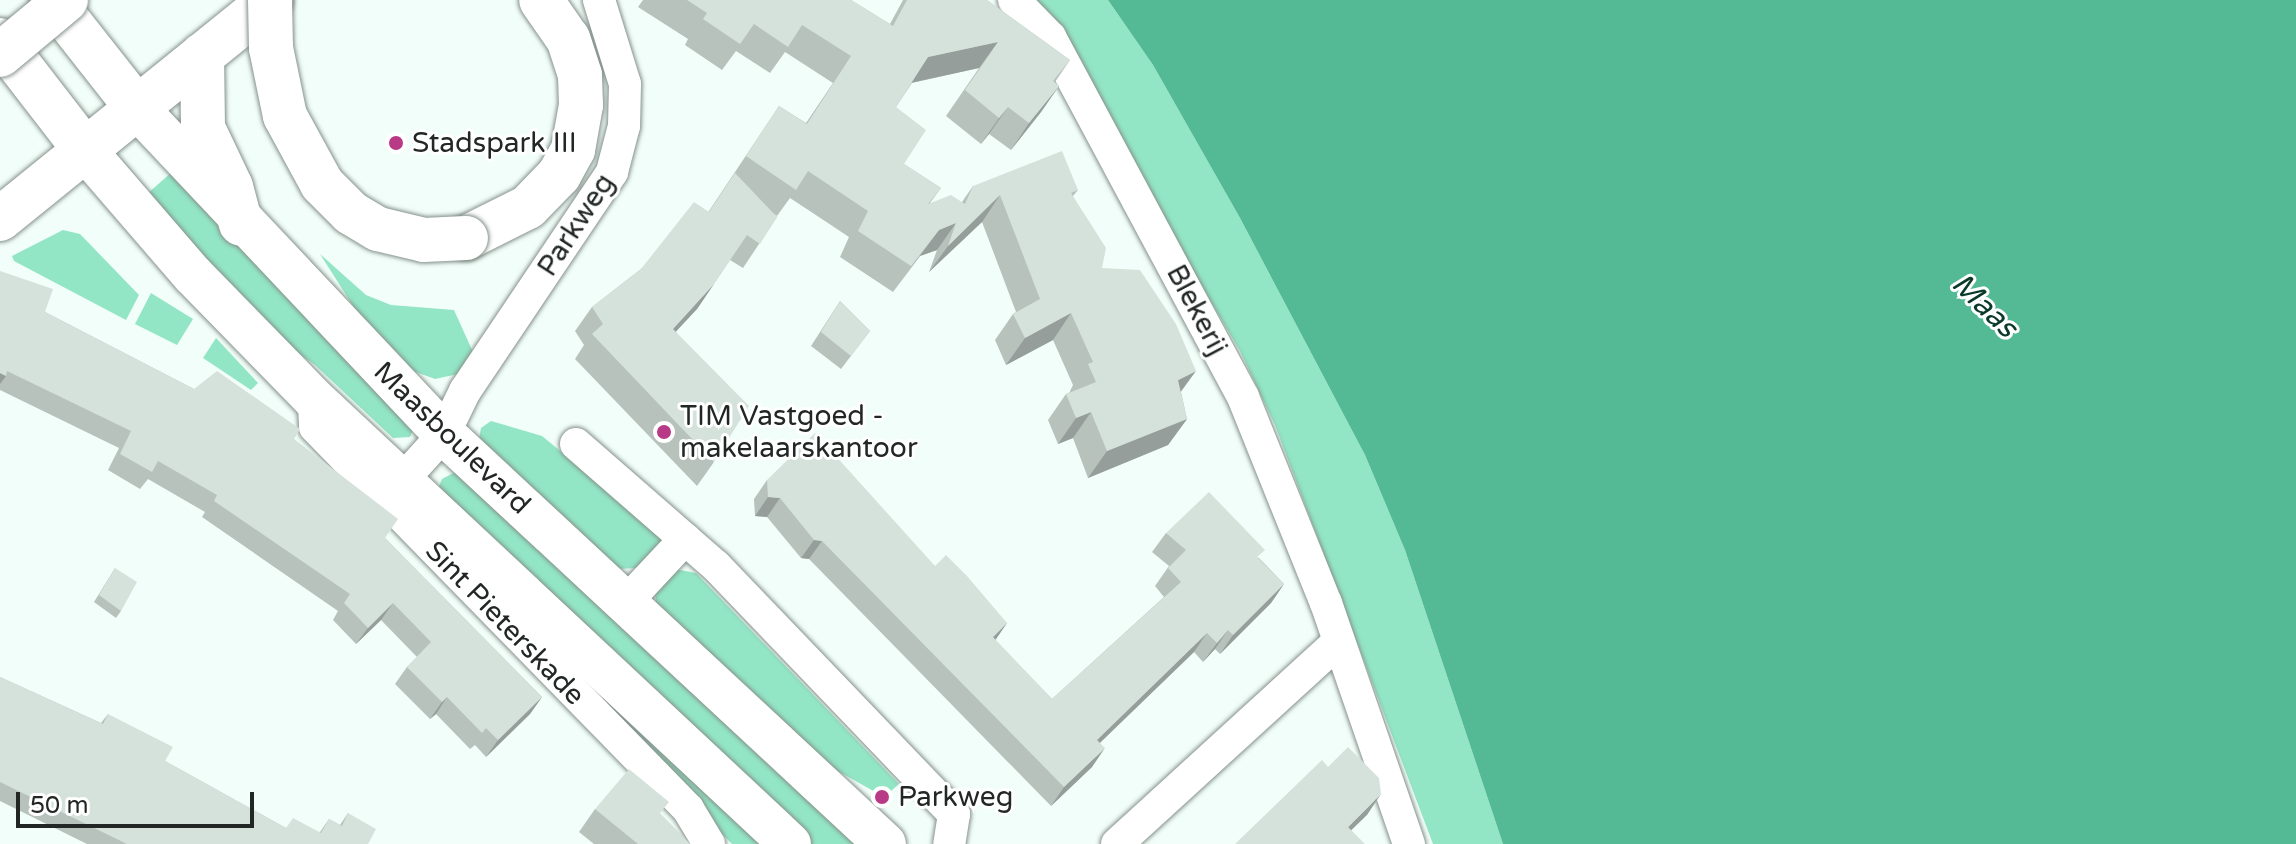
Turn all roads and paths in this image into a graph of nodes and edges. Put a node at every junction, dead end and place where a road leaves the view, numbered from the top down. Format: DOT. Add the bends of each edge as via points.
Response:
graph roads {
  1 [pos="52,0"];
  2 [pos="66,0"];
  3 [pos="271,0"];
  4 [pos="541,0"];
  5 [pos="599,0"];
  6 [pos="1014,0"];
  7 [pos="0,40"];
  8 [pos="0,55"];
  9 [pos="202,55"];
  10 [pos="33,82"];
  11 [pos="137,108"];
  12 [pos="85,150"];
  13 [pos="0,219"];
  14 [pos="241,224"];
  15 [pos="444,434"];
  16 [pos="576,444"];
  17 [pos="392,491"];
  18 [pos="685,539"];
  19 [pos="627,601"];
  20 [pos="1337,643"];
  21 [pos="709,844"];
  22 [pos="790,844"];
  23 [pos="885,844"];
  24 [pos="949,844"];
  25 [pos="1117,844"];
  26 [pos="1409,844"];
  1 -- 11 [label="main road, Maasboulevard"];
  2 -- 8 [label="main road, bridge"];
  3 -- 4 [label="main road, bridge" via="271,48 285,116 322,184 351,213 378,229 424,240 466,238 528,207 559,175 573,150 580,120 580,75 568,39"];
  3 -- 9 [label="main road"];
  5 -- 15 [label="street, Parkweg" via="625,84 617,160 465,391"];
  6 -- 20 [label="street, Blekerij" via="1050,37 1243,397"];
  7 -- 10 [label="main road"];
  9 -- 11 [label="main road"];
  9 -- 14 [label="main road" via="203,128 231,187"];
  10 -- 11 [label="main road" via="87,101"];
  10 -- 12 [label="main road"];
  11 -- 12 [label="main road"];
  11 -- 14 [label="street, Maasboulevard"];
  12 -- 13 [label="main road"];
  12 -- 17 [label="street"];
  14 -- 15 [label="street, Maasboulevard"];
  15 -- 17 [label="street, Parkweg"];
  15 -- 19 [label="street, Maasboulevard"];
  16 -- 18 [label="street"];
  17 -- 21 [label="street, Sint Pieterskade" via="688,809"];
  17 -- 22 [label="street"];
  18 -- 19 [label="street"];
  18 -- 24 [label="street" via="954,814"];
  19 -- 23 [label="street, Maasboulevard"];
  20 -- 25 [label="street"];
  20 -- 26 [label="street, Blekerij"];
}
